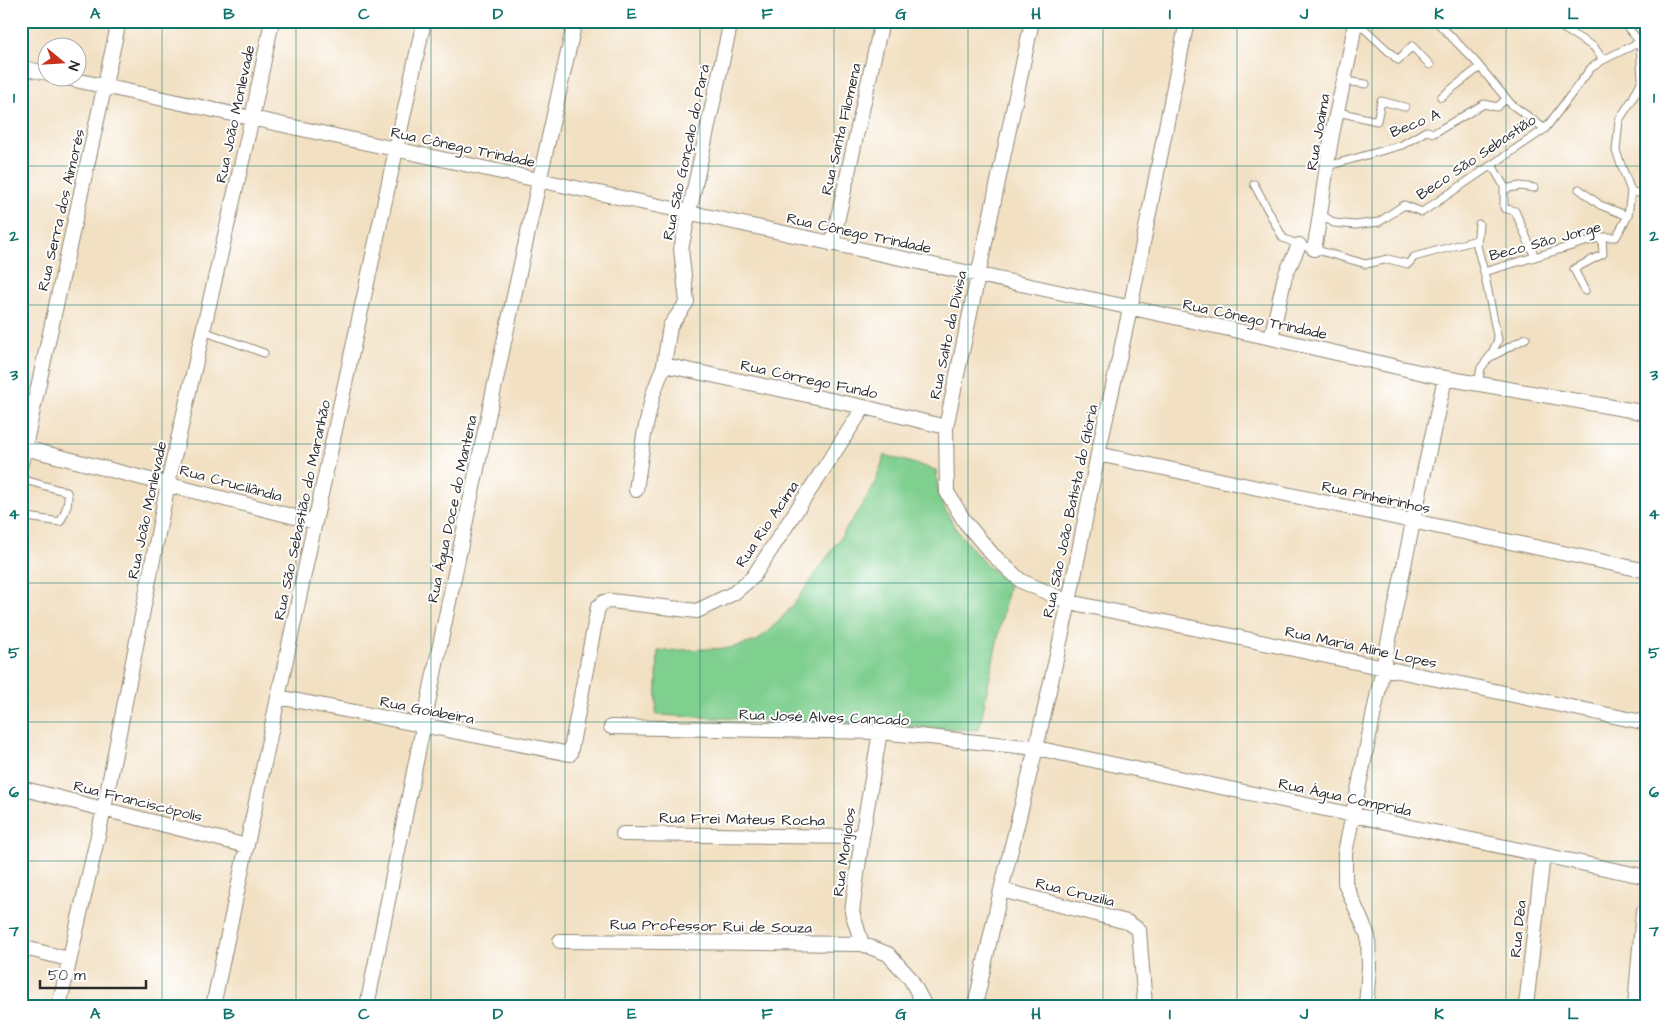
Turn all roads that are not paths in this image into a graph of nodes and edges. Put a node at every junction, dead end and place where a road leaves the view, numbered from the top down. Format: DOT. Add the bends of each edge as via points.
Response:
graph roads {
  1 [pos="119,21"];
  2 [pos="272,21"];
  3 [pos="424,21"];
  4 [pos="575,21"];
  5 [pos="731,21"];
  6 [pos="882,21"];
  7 [pos="1032,21"];
  8 [pos="1187,21"];
  9 [pos="1355,21"];
  10 [pos="1436,21"];
  11 [pos="1622,21"];
  12 [pos="1561,27"];
  13 [pos="1647,36"];
  14 [pos="1644,42"];
  15 [pos="1603,60"];
  16 [pos="1430,65"];
  17 [pos="1480,67"];
  18 [pos="21,68"];
  19 [pos="38,72"];
  20 [pos="1344,81"];
  21 [pos="88,83"];
  22 [pos="1366,84"];
  23 [pos="105,86"];
  24 [pos="1442,97"];
  25 [pos="1506,99"];
  26 [pos="1405,107"];
  27 [pos="1338,112"];
  28 [pos="252,118"];
  29 [pos="1545,129"];
  30 [pos="397,149"];
  31 [pos="1492,165"];
  32 [pos="1328,166"];
  33 [pos="539,180"];
  34 [pos="1254,184"];
  35 [pos="1534,188"];
  36 [pos="1504,189"];
  37 [pos="1579,189"];
  38 [pos="1631,191"];
  39 [pos="1647,196"];
  40 [pos="688,213"];
  41 [pos="1321,214"];
  42 [pos="1628,216"];
  43 [pos="1479,224"];
  44 [pos="1602,237"];
  45 [pos="1477,240"];
  46 [pos="832,244"];
  47 [pos="1299,245"];
  48 [pos="1314,249"];
  49 [pos="1535,257"];
  50 [pos="1484,272"];
  51 [pos="977,276"];
  52 [pos="1585,291"];
  53 [pos="1130,309"];
  54 [pos="203,331"];
  55 [pos="1271,338"];
  56 [pos="1526,338"];
  57 [pos="264,353"];
  58 [pos="1488,358"];
  59 [pos="664,365"];
  60 [pos="1445,378"];
  61 [pos="1478,384"];
  62 [pos="864,407"];
  63 [pos="1647,413"];
  64 [pos="946,427"];
  65 [pos="23,447"];
  66 [pos="1098,454"];
  67 [pos="21,464"];
  68 [pos="21,479"];
  69 [pos="168,483"];
  70 [pos="636,490"];
  71 [pos="21,516"];
  72 [pos="315,522"];
  73 [pos="1413,522"];
  74 [pos="1647,571"];
  75 [pos="1068,602"];
  76 [pos="1382,668"];
  77 [pos="278,697"];
  78 [pos="1647,723"];
  79 [pos="422,726"];
  80 [pos="611,728"];
  81 [pos="880,732"];
  82 [pos="1036,748"];
  83 [pos="570,754"];
  84 [pos="21,788"];
  85 [pos="104,809"];
  86 [pos="1352,816"];
  87 [pos="622,834"];
  88 [pos="862,837"];
  89 [pos="248,846"];
  90 [pos="1542,855"];
  91 [pos="1647,877"];
  92 [pos="1001,890"];
  93 [pos="1643,912"];
  94 [pos="560,940"];
  95 [pos="862,944"];
  96 [pos="21,947"];
  97 [pos="68,959"];
  98 [pos="59,1006"];
  99 [pos="213,1006"];
  100 [pos="367,1006"];
  101 [pos="925,1006"];
  102 [pos="975,1006"];
  103 [pos="1145,1006"];
  104 [pos="1366,1006"];
  105 [pos="1526,1006"];
  106 [pos="1634,1006"];
  1 -- 23 [label="street, Rua Serra dos Aimorés"];
  2 -- 28 [label="street, Rua João Monlevade"];
  3 -- 30 [label="street, Rua São Sebastião do Maranhão"];
  4 -- 33 [label="street, Rua Água Doce do Mantena"];
  5 -- 40 [label="street, Rua São Gonçalo do Pará"];
  6 -- 46 [label="street, Rua Santa Filomena"];
  7 -- 51 [label="street, Rua Salto da Divisa"];
  8 -- 53 [label="street, Rua São João Batista do Glória"];
  9 -- 16 [label="lane" via="1398,60 1412,46"];
  9 -- 20 [label="street, Rua Joaima"];
  10 -- 17 [label="lane"];
  11 -- 14 [label="lane"];
  12 -- 15 [label="lane" via="1594,47"];
  13 -- 14 [label="lane, Beco São Sebastião"];
  14 -- 15 [label="lane, Beco São Sebastião"];
  14 -- 38 [label="lane, Beco São Jorge" via="1642,80 1619,120 1616,151"];
  15 -- 29 [label="lane, Beco São Sebastião" via="1591,68"];
  17 -- 24 [label="lane"];
  17 -- 25 [label="lane"];
  18 -- 19 [label="street"];
  20 -- 22 [label="lane"];
  20 -- 27 [label="street, Rua Joaima"];
  21 -- 23 [label="street, Rua Cônego Trindade"];
  23 -- 28 [label="street, Rua Cônego Trindade"];
  23 -- 65 [label="street, Rua Serra dos Aimorés"];
  25 -- 29 [label="lane"];
  25 -- 32 [label="lane, Beco A" via="1497,107 1484,104 1434,133 1426,131 1402,145"];
  26 -- 27 [label="lane" via="1381,102 1377,121"];
  27 -- 32 [label="street, Rua Joaima"];
  28 -- 30 [label="street, Rua Cônego Trindade"];
  28 -- 54 [label="street, Rua João Monlevade"];
  29 -- 31 [label="lane, Beco São Sebastião"];
  30 -- 33 [label="street, Rua Cônego Trindade"];
  30 -- 72 [label="street, Rua São Sebastião do Maranhão"];
  31 -- 36 [label="lane"];
  31 -- 41 [label="lane, Beco São Sebastião" via="1422,212 1404,205 1379,222 1355,225 1334,223"];
  32 -- 41 [label="street, Rua Joaima"];
  33 -- 40 [label="street, Rua Cônego Trindade"];
  33 -- 79 [label="street, Rua Água Doce do Mantena"];
  34 -- 47 [label="lane" via="1283,238"];
  35 -- 36 [label="lane"];
  36 -- 49 [label="lane" via="1504,208 1515,211"];
  37 -- 42 [label="lane" via="1600,205"];
  38 -- 39 [label="lane"];
  38 -- 42 [label="lane, Beco São Jorge"];
  40 -- 46 [label="street, Rua Cônego Trindade"];
  40 -- 59 [label="street, Rua São Gonçalo do Pará" via="681,249 687,302 670,326"];
  41 -- 48 [label="street, Rua Joaima"];
  42 -- 44 [label="lane, Beco São Jorge" via="1616,237"];
  43 -- 45 [label="lane"];
  44 -- 49 [label="lane, Beco São Jorge"];
  44 -- 52 [label="lane" via="1603,254 1574,269"];
  45 -- 48 [label="lane" via="1414,257 1408,264 1388,259 1366,264"];
  45 -- 50 [label="lane"];
  46 -- 51 [label="street, Rua Cônego Trindade"];
  47 -- 48 [label="lane"];
  47 -- 55 [label="street" via="1285,276"];
  49 -- 50 [label="lane, Beco São Jorge"];
  50 -- 58 [label="lane" via="1498,340"];
  51 -- 53 [label="street, Rua Cônego Trindade"];
  51 -- 64 [label="street, Rua Salto da Divisa"];
  53 -- 55 [label="street, Rua Cônego Trindade"];
  53 -- 66 [label="street, Rua São João Batista do Glória"];
  54 -- 57 [label="lane"];
  54 -- 69 [label="street, Rua João Monlevade"];
  55 -- 60 [label="street, Rua Cônego Trindade"];
  56 -- 58 [label="lane"];
  58 -- 61 [label="lane" via="1481,368"];
  59 -- 62 [label="street, Rua Córrego Fundo"];
  59 -- 70 [label="street, Rua São Gonçalo do Pará" via="653,394"];
  60 -- 61 [label="street, Rua Cônego Trindade"];
  60 -- 73 [label="street"];
  61 -- 63 [label="street, Rua Cônego Trindade"];
  62 -- 64 [label="street, Rua Córrego Fundo"];
  62 -- 83 [label="street, Rua Rio Acima" via="753,577 734,593 697,611 611,601 598,607"];
  64 -- 75 [label="street, Rua Salto da Divisa" via="947,492 965,522 1021,581"];
  65 -- 67 [label="street, Rua Serra dos Aimorés"];
  65 -- 69 [label="street, Rua Crucilândia"];
  66 -- 73 [label="street, Rua Pinheirinhos"];
  66 -- 75 [label="street, Rua São João Batista do Glória"];
  68 -- 71 [label="lane" via="67,492 69,496 60,522"];
  69 -- 72 [label="street, Rua Crucilândia"];
  69 -- 85 [label="street, Rua João Monlevade"];
  72 -- 77 [label="street, Rua São Sebastião do Maranhão"];
  73 -- 74 [label="street, Rua Pinheirinhos"];
  73 -- 76 [label="street"];
  75 -- 76 [label="street, Rua Maria Aline Lopes"];
  75 -- 82 [label="street, Rua São João Batista do Glória"];
  76 -- 78 [label="street, Rua Maria Aline Lopes"];
  76 -- 86 [label="street"];
  77 -- 79 [label="street, Rua Goiabeira"];
  77 -- 89 [label="street, Rua São Sebastião do Maranhão"];
  79 -- 83 [label="street, Rua Goiabeira"];
  79 -- 100 [label="street, Rua Água Doce do Mantena"];
  80 -- 81 [label="street, Rua José Alves Cancado"];
  81 -- 82 [label="street, Rua José Alves Cancado"];
  81 -- 88 [label="street, Rua Monjolos"];
  82 -- 86 [label="street, Rua Água Comprida"];
  82 -- 92 [label="street, Rua São João Batista do Glória"];
  84 -- 85 [label="street, Rua Franciscópolis"];
  85 -- 89 [label="street, Rua Franciscópolis"];
  85 -- 97 [label="street, Rua João Monlevade"];
  86 -- 90 [label="street, Rua Água Comprida"];
  86 -- 104 [label="street" via="1345,852 1345,883 1368,936"];
  87 -- 88 [label="street, Rua Frei Mateus Rocha"];
  88 -- 95 [label="street, Rua Monjolos" via="852,912"];
  89 -- 99 [label="street, Rua São Sebastião do Maranhão"];
  90 -- 91 [label="street, Rua Água Comprida"];
  90 -- 105 [label="street, Rua Déa"];
  92 -- 102 [label="street, Rua São João Batista do Glória"];
  92 -- 103 [label="street, Rua Cruzilia" via="1127,922 1139,930"];
  93 -- 106 [label="street"];
  94 -- 95 [label="street, Rua Professor Rui de Souza"];
  95 -- 101 [label="street" via="888,954 910,978"];
  96 -- 97 [label="street"];
  97 -- 98 [label="street, Rua João Monlevade"];
}
